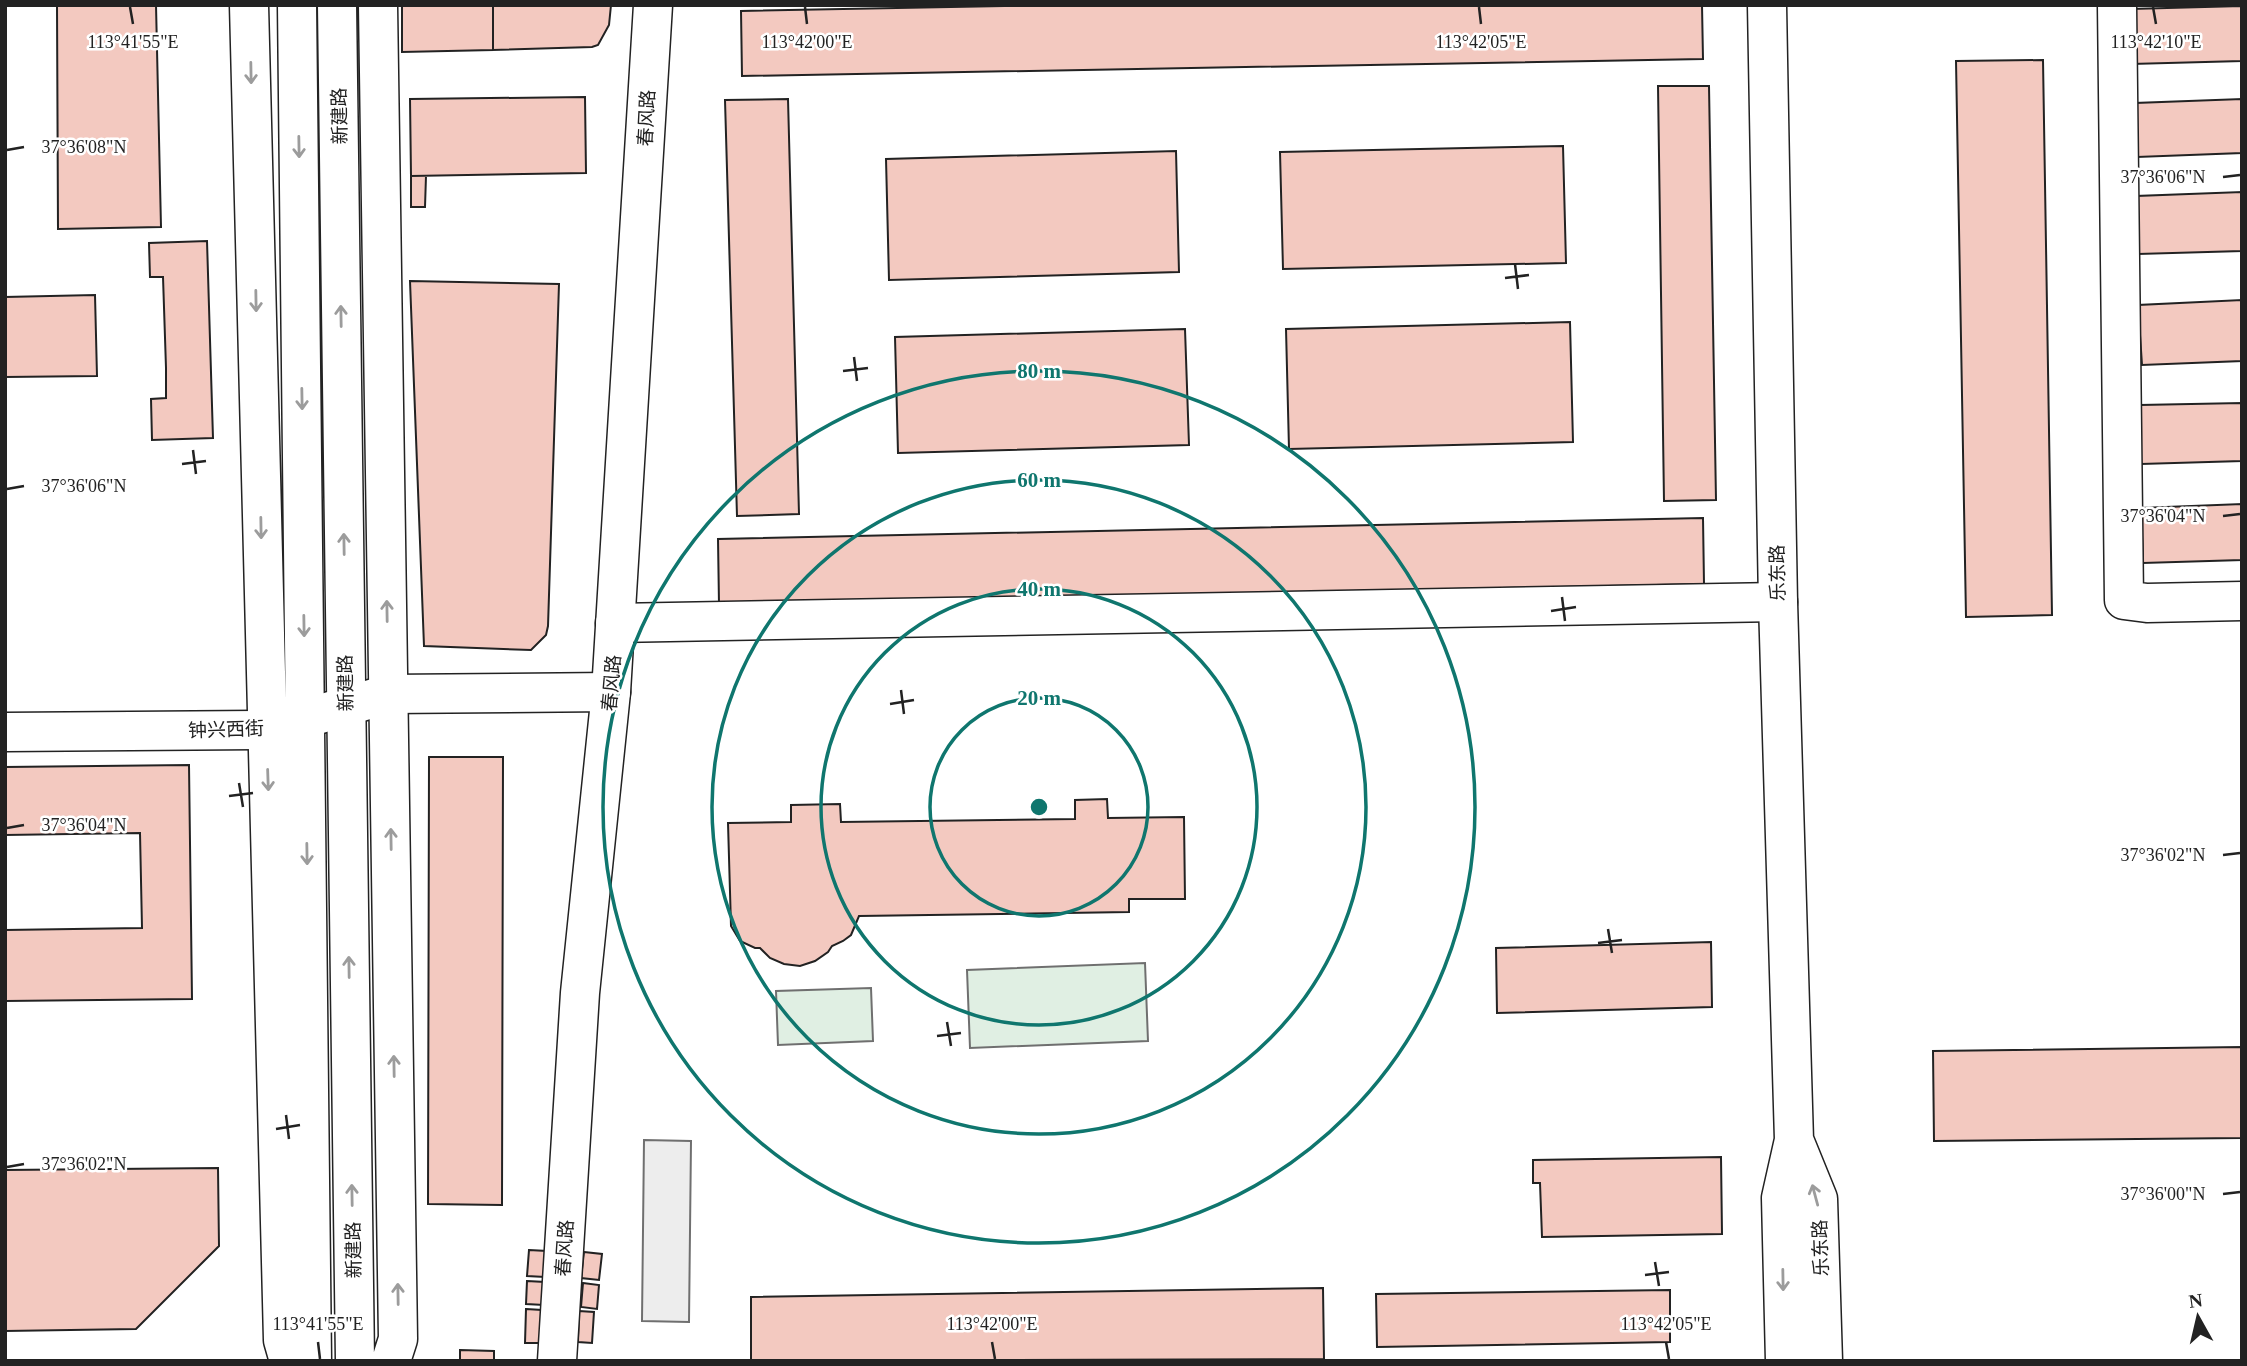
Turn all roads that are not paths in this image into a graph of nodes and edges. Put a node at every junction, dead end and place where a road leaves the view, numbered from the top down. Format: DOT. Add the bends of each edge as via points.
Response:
graph roads {
  1 [pos="249,5"];
  2 [pos="297,5"];
  3 [pos="337,5"];
  4 [pos="378,5"];
  5 [pos="653,5"];
  6 [pos="1767,5"];
  7 [pos="2117,5"];
  8 [pos="2242,601"];
  9 [pos="1778,602"];
  10 [pos="615,623"];
  11 [pos="611,692"];
  12 [pos="388,694"];
  13 [pos="345,706"];
  14 [pos="306,719"];
  15 [pos="266,730"];
  16 [pos="5,732"];
  17 [pos="1794,1140"];
  18 [pos="289,1361"];
  19 [pos="312,1361"];
  20 [pos="355,1361"];
  21 [pos="391,1361"];
  22 [pos="557,1361"];
  23 [pos="1785,1361"];
  24 [pos="1823,1361"];
  1 -- 15 [label="main road, one-way"];
  2 -- 14 [label="main road, 新建路, one-way"];
  13 -- 3 [label="main road, 新建路, one-way"];
  12 -- 4 [label="main road, one-way"];
  5 -- 10 [label="main road, 春风路"];
  6 -- 9 [label="main road, 乐东路"];
  7 -- 8 [label="main road" via="2124,600"];
  9 -- 10 [label="main road"];
  9 -- 17 [label="main road, 乐东路"];
  10 -- 11 [label="main road, 春风路"];
  11 -- 12 [label="main road, 钟兴西街"];
  11 -- 22 [label="main road, 春风路" via="580,993"];
  12 -- 13 [label="main road, 钟兴西街"];
  21 -- 12 [label="main road, one-way" via="398,1339"];
  13 -- 14 [label="main road, 钟兴西街"];
  20 -- 13 [label="main road, 新建路, one-way"];
  14 -- 15 [label="main road, 钟兴西街"];
  14 -- 19 [label="main road, 新建路, one-way"];
  15 -- 16 [label="main road, 钟兴西街"];
  15 -- 18 [label="main road, one-way" via="283,1340"];
  17 -- 23 [label="main road, 乐东路, one-way" via="1781,1198"];
  24 -- 17 [label="main road, 乐东路, one-way" via="1818,1199"];
}
